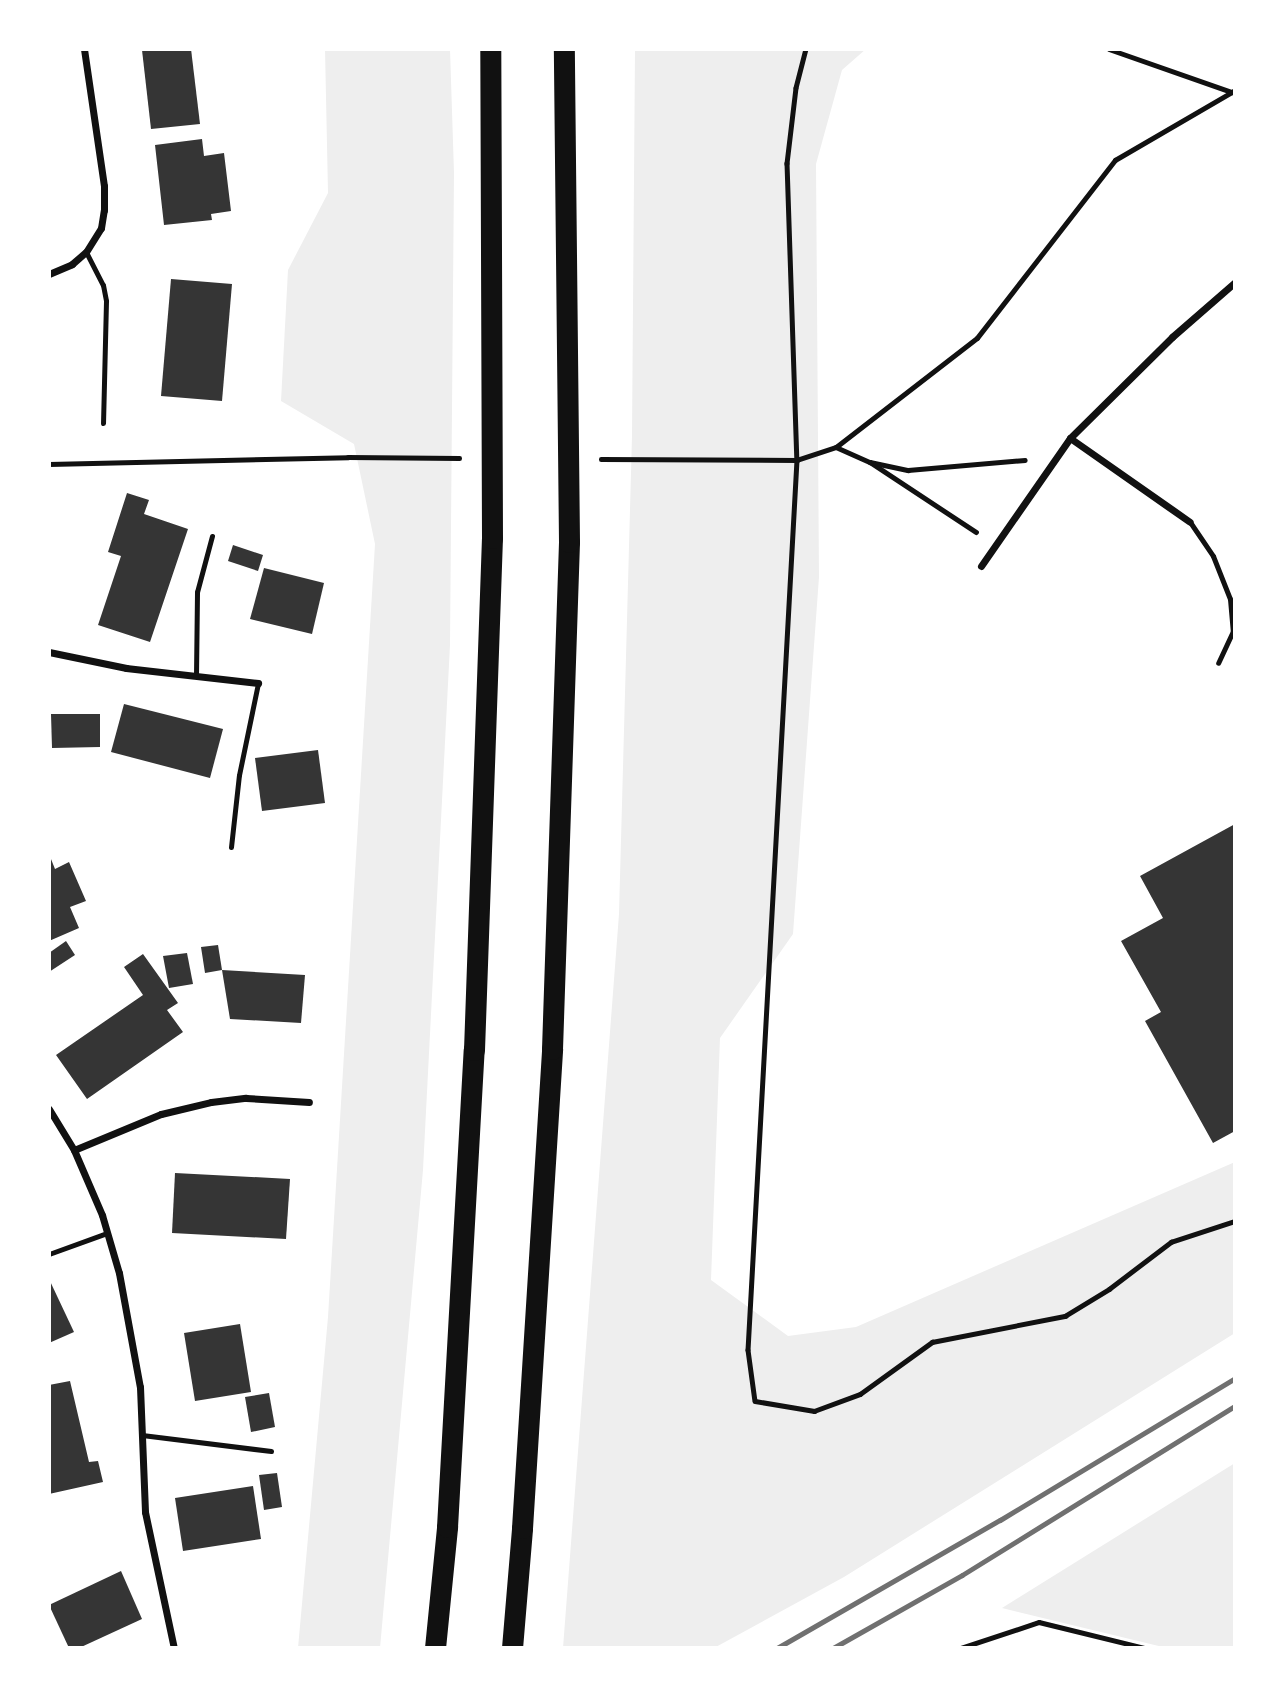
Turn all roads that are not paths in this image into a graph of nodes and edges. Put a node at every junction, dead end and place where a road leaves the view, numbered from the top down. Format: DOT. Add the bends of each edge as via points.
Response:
graph roads {
  1 [pos="84,49"];
  2 [pos="490,49"];
  3 [pos="564,49"];
  4 [pos="86,252"];
  5 [pos="49,274"];
  6 [pos="1235,282"];
  7 [pos="103,423"];
  8 [pos="1070,438"];
  9 [pos="1190,522"];
  10 [pos="212,537"];
  11 [pos="981,566"];
  12 [pos="49,652"];
  13 [pos="1218,663"];
  14 [pos="196,676"];
  15 [pos="258,683"];
  16 [pos="231,846"];
  17 [pos="309,1102"];
  18 [pos="49,1109"];
  19 [pos="75,1150"];
  20 [pos="107,1233"];
  21 [pos="49,1254"];
  22 [pos="142,1435"];
  23 [pos="271,1451"];
  24 [pos="174,1648"];
  25 [pos="435,1648"];
  26 [pos="512,1648"];
  1 -- 4 [label="street" via="104,198 101,228"];
  2 -- 25 [label="highway" via="492,538 475,1022 447,1527"];
  3 -- 26 [label="highway" via="569,542 552,1049"];
  4 -- 5 [label="street"];
  4 -- 7 [label="lane" via="106,301"];
  6 -- 8 [label="street"];
  8 -- 9 [label="street"];
  8 -- 11 [label="street"];
  9 -- 13 [label="lane" via="1213,556 1230,599 1233,631"];
  10 -- 14 [label="lane" via="197,592"];
  12 -- 14 [label="street"];
  14 -- 15 [label="street"];
  15 -- 16 [label="lane" via="239,775"];
  17 -- 19 [label="street" via="246,1098 211,1102 161,1114"];
  18 -- 19 [label="street"];
  19 -- 20 [label="street"];
  20 -- 21 [label="lane"];
  20 -- 22 [label="street" via="136,1364"];
  22 -- 23 [label="lane"];
  22 -- 24 [label="street" via="145,1512"];
}
